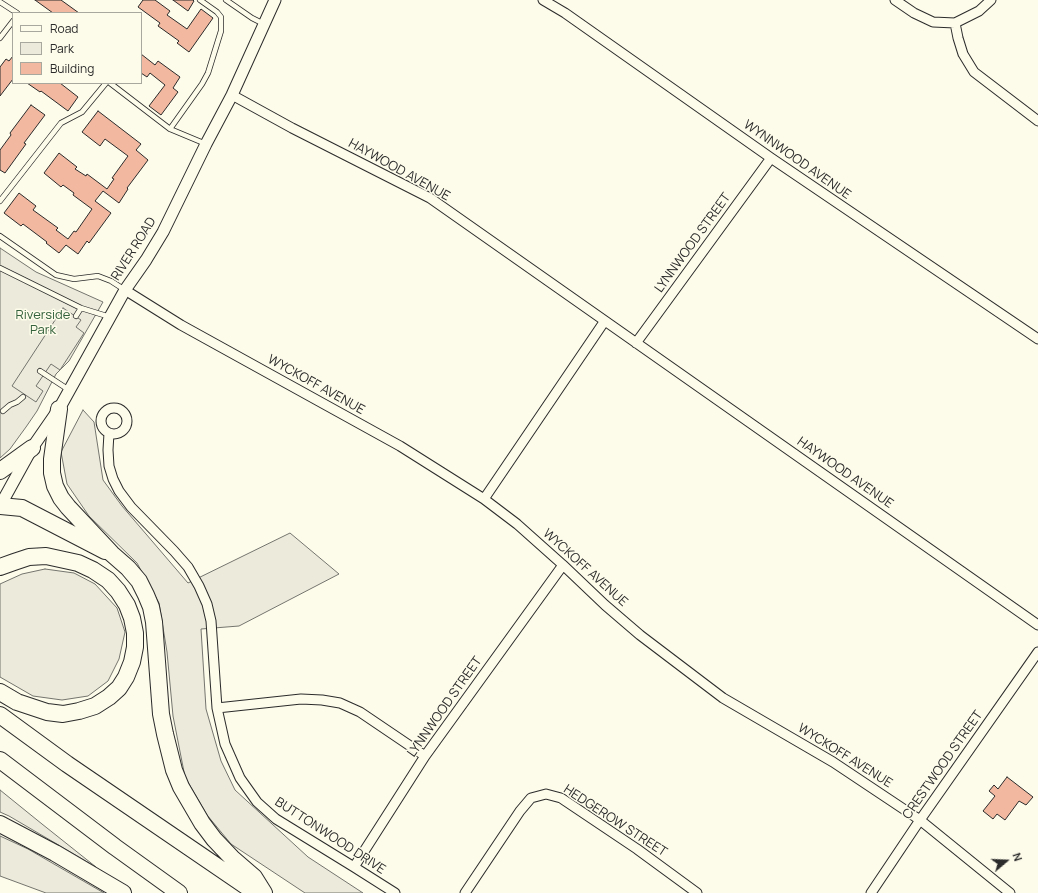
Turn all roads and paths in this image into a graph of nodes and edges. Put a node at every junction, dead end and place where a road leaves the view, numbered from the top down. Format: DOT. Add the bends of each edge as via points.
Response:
graph roads {
  1 [pos="200,0"];
  2 [pos="226,0"];
  3 [pos="275,0"];
  4 [pos="543,0"];
  5 [pos="895,0"];
  6 [pos="992,0"];
  7 [pos="0,2"];
  8 [pos="15,12"];
  9 [pos="12,22"];
  10 [pos="955,23"];
  11 [pos="264,24"];
  12 [pos="0,38"];
  13 [pos="105,84"];
  14 [pos="111,84"];
  15 [pos="232,95"];
  16 [pos="1038,121"];
  17 [pos="170,129"];
  18 [pos="206,144"];
  19 [pos="771,158"];
  20 [pos="0,202"];
  21 [pos="0,236"];
  22 [pos="0,268"];
  23 [pos="124,290"];
  24 [pos="81,308"];
  25 [pos="76,316"];
  26 [pos="110,317"];
  27 [pos="604,322"];
  28 [pos="1038,339"];
  29 [pos="636,343"];
  30 [pos="40,371"];
  31 [pos="69,390"];
  32 [pos="23,397"];
  33 [pos="59,409"];
  34 [pos="3,411"];
  35 [pos="109,433"];
  36 [pos="32,448"];
  37 [pos="0,471"];
  38 [pos="484,499"];
  39 [pos="0,506"];
  40 [pos="112,554"];
  41 [pos="563,565"];
  42 [pos="0,567"];
  43 [pos="1038,625"];
  44 [pos="1038,652"];
  45 [pos="0,692"];
  46 [pos="217,708"];
  47 [pos="0,715"];
  48 [pos="425,756"];
  49 [pos="1,761"];
  50 [pos="920,820"];
  51 [pos="0,824"];
  52 [pos="354,867"];
  53 [pos="123,893"];
  54 [pos="179,893"];
  55 [pos="256,893"];
  56 [pos="264,893"];
  57 [pos="394,893"];
  58 [pos="465,893"];
  59 [pos="697,893"];
  60 [pos="871,893"];
  61 [pos="1010,893"];
  1 -- 17 [label="lane" via="221,17 221,31 208,73"];
  2 -- 11 [label="lane"];
  3 -- 11 [label="street, RIVER ROAD"];
  4 -- 19 [label="street, WYNNWOOD AVENUE"];
  5 -- 10 [label="street" via="933,22"];
  6 -- 10 [label="street" via="979,11"];
  7 -- 8 [label="lane"];
  9 -- 12 [label="lane"];
  10 -- 16 [label="street" via="963,54 974,72"];
  11 -- 15 [label="street, RIVER ROAD"];
  13 -- 20 [label="lane" via="82,112 61,123"];
  14 -- 17 [label="lane"];
  15 -- 18 [label="street, RIVER ROAD"];
  15 -- 27 [label="street, HAYWOOD AVENUE" via="430,198"];
  17 -- 18 [label="lane"];
  18 -- 23 [label="street, RIVER ROAD" via="163,232"];
  19 -- 28 [label="street, WYNNWOOD AVENUE"];
  19 -- 29 [label="street, LYNNWOOD STREET"];
  21 -- 23 [label="lane" via="56,275 74,279 98,276"];
  22 -- 24 [label="lane"];
  23 -- 26 [label="street, RIVER ROAD"];
  23 -- 38 [label="street, WYCKOFF AVENUE" via="181,325 400,446"];
  24 -- 25 [label="lane"];
  24 -- 26 [label="lane"];
  26 -- 31 [label="street, RIVER ROAD"];
  27 -- 29 [label="street, HAYWOOD AVENUE"];
  27 -- 38 [label="street"];
  29 -- 43 [label="street, HAYWOOD AVENUE"];
  30 -- 31 [label="lane"];
  31 -- 33 [label="street, RIVER ROAD"];
  32 -- 34 [label="lane"];
  33 -- 36 [label="street, RIVER ROAD"];
  33 -- 40 [label="highway" via="52,459 55,486 68,507"];
  35 -- 46 [label="street, BUTTONWOOD DRIVE" via="109,466 119,492 188,568 207,604 211,621"];
  36 -- 37 [label="highway"];
  36 -- 39 [label="street, RIVER ROAD"];
  38 -- 41 [label="street, WYCKOFF AVENUE"];
  39 -- 40 [label="highway" via="22,508"];
  40 -- 56 [label="highway" via="139,581 151,607 162,720 168,751 181,787 214,839 254,877"];
  41 -- 48 [label="street, LYNNWOOD STREET"];
  41 -- 50 [label="street, WYCKOFF AVENUE" via="604,605 640,635 723,698 833,762"];
  42 -- 45 [label="highway" via="30,557 46,556 78,563 93,570 118,591 127,605 135,633 132,662 126,677 119,688 95,706 79,712 47,712 17,702"];
  44 -- 50 [label="street, CRESTWOOD STREET"];
  46 -- 48 [label="street" via="301,699 340,703 360,712"];
  46 -- 52 [label="street, BUTTONWOOD DRIVE" via="226,744 240,778 257,802 276,819"];
  47 -- 55 [label="highway"];
  48 -- 52 [label="street, LYNNWOOD STREET"];
  49 -- 54 [label="highway"];
  50 -- 60 [label="street, CRESTWOOD STREET"];
  50 -- 61 [label="street, WYCKOFF AVENUE"];
  51 -- 53 [label="highway"];
  52 -- 57 [label="street, BUTTONWOOD DRIVE"];
  58 -- 59 [label="street, HEDGEROW STREET" via="520,811 531,798 546,794 560,798"];
}
